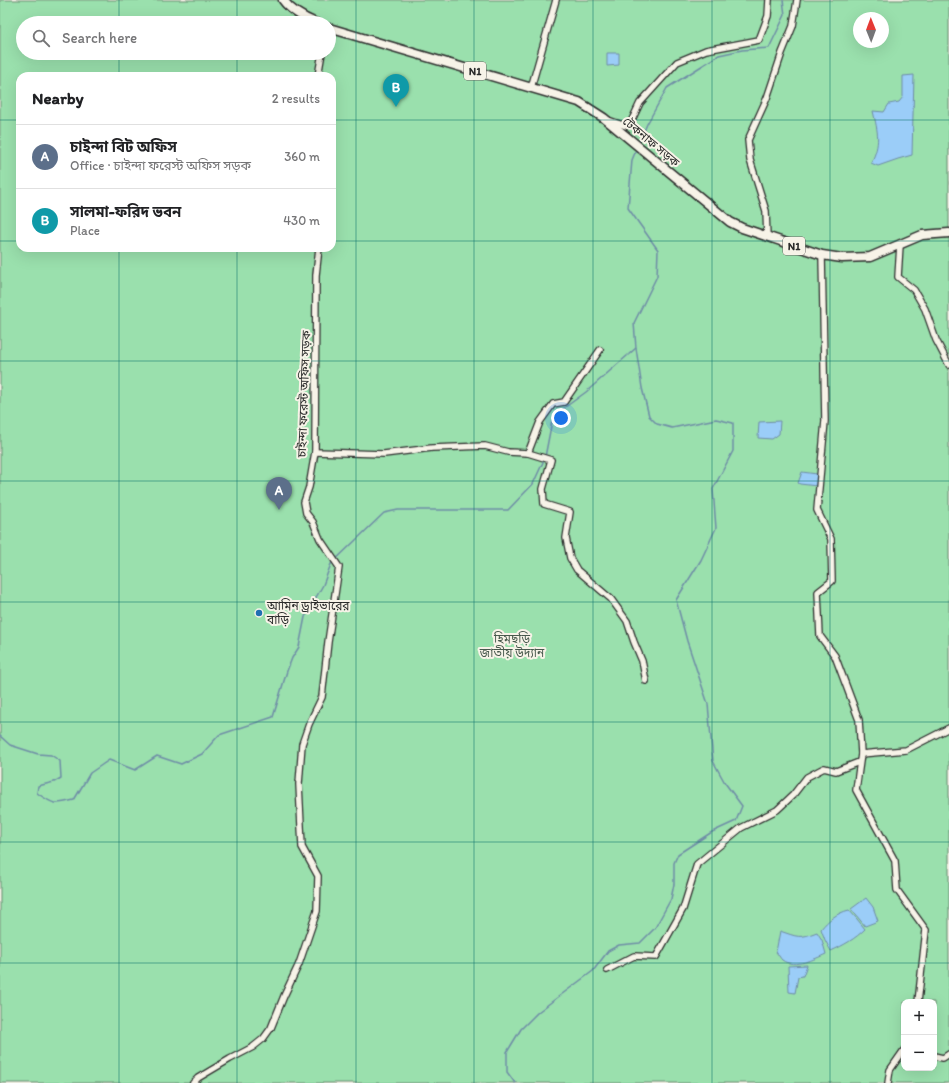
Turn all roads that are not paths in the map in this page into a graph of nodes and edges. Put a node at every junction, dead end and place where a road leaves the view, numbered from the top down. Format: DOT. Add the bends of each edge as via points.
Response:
graph roads {
  1 [pos="283,0"];
  2 [pos="556,0"];
  3 [pos="769,0"];
  4 [pos="797,0"];
  5 [pos="301,16"];
  6 [pos="336,30"];
  7 [pos="321,60"];
  8 [pos="319,72"];
  9 [pos="531,88"];
  10 [pos="604,118"];
  11 [pos="949,233"];
  12 [pos="767,237"];
  13 [pos="900,245"];
  14 [pos="319,252"];
  15 [pos="822,255"];
  16 [pos="600,350"];
  17 [pos="949,365"];
  18 [pos="315,452"];
  19 [pos="528,453"];
  20 [pos="646,680"];
  21 [pos="949,728"];
  22 [pos="861,754"];
  23 [pos="859,762"];
  24 [pos="607,970"];
  25 [pos="918,999"];
  26 [pos="901,1054"];
  27 [pos="949,1054"];
  28 [pos="937,1057"];
  29 [pos="193,1083"];
  30 [pos="888,1083"];
  1 -- 5 [label="highway"];
  2 -- 9 [label="street"];
  3 -- 10 [label="street" via="768,16 759,40 706,50 677,62 640,103 631,122 626,126"];
  4 -- 12 [label="street" via="793,26 767,98 748,140 750,160 766,211"];
  6 -- 9 [label="highway, টেকনাফ সড়ক / N1"];
  7 -- 8 [label="street"];
  9 -- 10 [label="highway, টেকনাফ সড়ক / N1" via="579,102"];
  10 -- 12 [label="highway, টেকনাফ সড়ক / N1" via="730,222"];
  11 -- 13 [label="highway, টেকনাফ সড়ক / N1" via="922,234"];
  12 -- 15 [label="highway, টেকনাফ সড়ক / N1"];
  13 -- 15 [label="highway, টেকনাফ সড়ক / N1" via="870,257 842,258"];
  13 -- 17 [label="street" via="898,278 914,290"];
  14 -- 18 [label="street, চাইন্দা ফরেস্ট অফিস সড়ক" via="316,276"];
  15 -- 22 [label="street" via="825,421 818,510 831,539 832,581 818,592 820,636 836,656 859,720"];
  16 -- 19 [label="street" via="564,402 553,404 540,422"];
  18 -- 19 [label="street" via="384,454 432,448 485,446 508,452"];
  18 -- 29 [label="street, চাইন্দা ফরেস্ট অফিস সড়ক" via="304,502 306,513 339,567 322,696 302,744 299,784 302,846 318,876 317,911 299,964 271,1028 253,1047"];
  19 -- 20 [label="street" via="551,460 543,489 544,504 570,512 566,538 570,558 577,570 611,600 628,621"];
  21 -- 22 [label="street" via="906,750"];
  22 -- 23 [label="street"];
  23 -- 24 [label="street" via="836,771 824,768 807,777 777,810 741,828 697,864 683,909 656,957 634,956"];
  23 -- 25 [label="street" via="856,790 895,861 897,890 926,930"];
  26 -- 30 [label="street" via="890,1070"];
  27 -- 28 [label="street" via="943,1058"];
}
